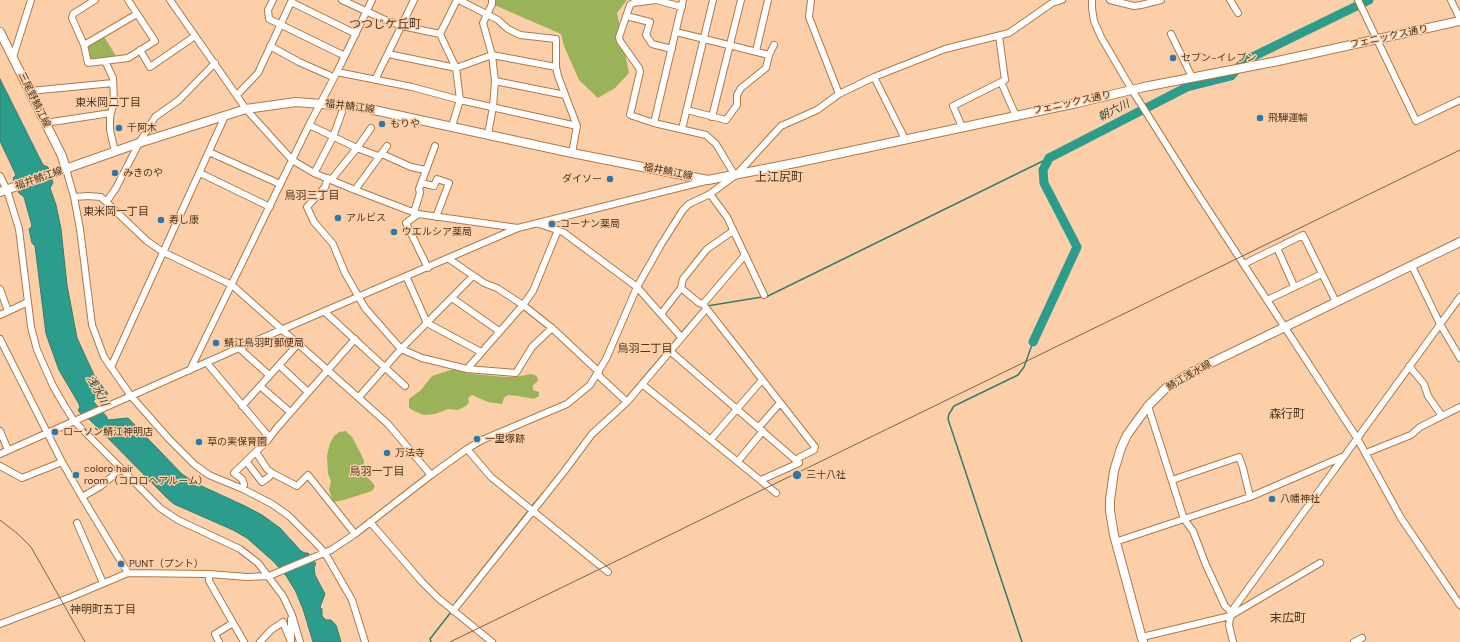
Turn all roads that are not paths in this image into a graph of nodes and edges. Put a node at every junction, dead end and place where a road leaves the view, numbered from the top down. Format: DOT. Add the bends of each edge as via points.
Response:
graph roads {
  1 [pos="31,0"];
  2 [pos="128,0"];
  3 [pos="170,0"];
  4 [pos="273,0"];
  5 [pos="342,0"];
  6 [pos="372,0"];
  7 [pos="414,0"];
  8 [pos="458,0"];
  9 [pos="492,0"];
  10 [pos="656,0"];
  11 [pos="713,0"];
  12 [pos="741,0"];
  13 [pos="768,0"];
  14 [pos="812,0"];
  15 [pos="1062,0"];
  16 [pos="1092,0"];
  17 [pos="1110,0"];
  18 [pos="1161,0"];
  19 [pos="1230,0"];
  20 [pos="1451,0"];
  21 [pos="91,1"];
  22 [pos="292,1"];
  23 [pos="1051,2"];
  24 [pos="682,3"];
  25 [pos="1360,3"];
  26 [pos="366,11"];
  27 [pos="1238,13"];
  28 [pos="137,14"];
  29 [pos="486,14"];
  30 [pos="626,16"];
  31 [pos="1460,20"];
  32 [pos="280,25"];
  33 [pos="402,26"];
  34 [pos="0,32"];
  35 [pos="676,32"];
  36 [pos="356,34"];
  37 [pos="440,34"];
  38 [pos="1171,34"];
  39 [pos="195,36"];
  40 [pos="999,36"];
  41 [pos="704,38"];
  42 [pos="1377,39"];
  43 [pos="84,45"];
  44 [pos="730,45"];
  45 [pos="774,45"];
  46 [pos="270,46"];
  47 [pos="672,49"];
  48 [pos="140,50"];
  49 [pos="756,51"];
  50 [pos="388,54"];
  51 [pos="769,54"];
  52 [pos="492,55"];
  53 [pos="345,56"];
  54 [pos="13,57"];
  55 [pos="105,61"];
  56 [pos="215,64"];
  57 [pos="556,67"];
  58 [pos="456,68"];
  59 [pos="337,72"];
  60 [pos="333,77"];
  61 [pos="874,77"];
  62 [pos="1192,77"];
  63 [pos="375,80"];
  64 [pos="495,81"];
  65 [pos="1002,82"];
  66 [pos="113,83"];
  67 [pos="1132,90"];
  68 [pos="30,91"];
  69 [pos="839,94"];
  70 [pos="237,95"];
  71 [pos="565,95"];
  72 [pos="460,100"];
  73 [pos="1460,100"];
  74 [pos="320,103"];
  75 [pos="493,107"];
  76 [pos="246,109"];
  77 [pos="687,110"];
  78 [pos="342,112"];
  79 [pos="111,113"];
  80 [pos="225,116"];
  81 [pos="1016,116"];
  82 [pos="712,117"];
  83 [pos="45,123"];
  84 [pos="654,123"];
  85 [pos="309,125"];
  86 [pos="452,126"];
  87 [pos="577,126"];
  88 [pos="962,127"];
  89 [pos="371,128"];
  90 [pos="682,129"];
  91 [pos="488,134"];
  92 [pos="332,137"];
  93 [pos="905,139"];
  94 [pos="139,143"];
  95 [pos="386,146"];
  96 [pos="434,146"];
  97 [pos="357,148"];
  98 [pos="115,152"];
  99 [pos="209,152"];
  100 [pos="572,153"];
  101 [pos="382,154"];
  102 [pos="292,160"];
  103 [pos="62,170"];
  104 [pos="425,170"];
  105 [pos="200,173"];
  106 [pos="314,173"];
  107 [pos="735,174"];
  108 [pos="0,176"];
  109 [pos="330,179"];
  110 [pos="708,180"];
  111 [pos="421,183"];
  112 [pos="280,184"];
  113 [pos="7,190"];
  114 [pos="355,190"];
  115 [pos="710,194"];
  116 [pos="74,197"];
  117 [pos="107,201"];
  118 [pos="270,206"];
  119 [pos="416,213"];
  120 [pos="436,217"];
  121 [pos="538,223"];
  122 [pos="518,228"];
  123 [pos="558,230"];
  124 [pos="733,231"];
  125 [pos="1460,242"];
  126 [pos="1277,248"];
  127 [pos="163,252"];
  128 [pos="745,254"];
  129 [pos="450,258"];
  130 [pos="1244,264"];
  131 [pos="1412,266"];
  132 [pos="428,268"];
  133 [pos="1322,274"];
  134 [pos="406,276"];
  135 [pos="473,276"];
  136 [pos="232,285"];
  137 [pos="1294,286"];
  138 [pos="637,287"];
  139 [pos="681,288"];
  140 [pos="0,289"];
  141 [pos="764,295"];
  142 [pos="359,298"];
  143 [pos="452,298"];
  144 [pos="1267,300"];
  145 [pos="1459,301"];
  146 [pos="28,302"];
  147 [pos="1336,302"];
  148 [pos="523,305"];
  149 [pos="704,306"];
  150 [pos="8,311"];
  151 [pos="325,312"];
  152 [pos="661,314"];
  153 [pos="0,315"];
  154 [pos="427,323"];
  155 [pos="1440,324"];
  156 [pos="1285,327"];
  157 [pos="552,328"];
  158 [pos="282,330"];
  159 [pos="499,331"];
  160 [pos="681,337"];
  161 [pos="0,339"];
  162 [pos="355,339"];
  163 [pos="298,344"];
  164 [pos="239,348"];
  165 [pos="401,349"];
  166 [pos="670,350"];
  167 [pos="481,352"];
  168 [pos="1460,358"];
  169 [pos="207,363"];
  170 [pos="278,365"];
  171 [pos="1409,366"];
  172 [pos="111,367"];
  173 [pos="385,367"];
  174 [pos="467,369"];
  175 [pos="190,370"];
  176 [pos="328,370"];
  177 [pos="598,373"];
  178 [pos="269,375"];
  179 [pos="762,380"];
  180 [pos="642,384"];
  181 [pos="260,386"];
  182 [pos="406,386"];
  183 [pos="308,392"];
  184 [pos="129,397"];
  185 [pos="359,397"];
  186 [pos="626,402"];
  187 [pos="780,403"];
  188 [pos="242,406"];
  189 [pos="1148,406"];
  190 [pos="1460,407"];
  191 [pos="737,408"];
  192 [pos="290,412"];
  193 [pos="1442,416"];
  194 [pos="74,421"];
  195 [pos="761,429"];
  196 [pos="0,431"];
  197 [pos="48,433"];
  198 [pos="270,437"];
  199 [pos="1357,438"];
  200 [pos="711,439"];
  201 [pos="467,448"];
  202 [pos="8,450"];
  203 [pos="256,452"];
  204 [pos="0,454"];
  205 [pos="1366,454"];
  206 [pos="1344,456"];
  207 [pos="796,460"];
  208 [pos="246,461"];
  209 [pos="738,461"];
  210 [pos="62,462"];
  211 [pos="0,466"];
  212 [pos="121,469"];
  213 [pos="272,473"];
  214 [pos="430,474"];
  215 [pos="762,480"];
  216 [pos="1172,480"];
  217 [pos="243,489"];
  218 [pos="776,493"];
  219 [pos="1250,496"];
  220 [pos="82,497"];
  221 [pos="532,511"];
  222 [pos="1184,519"];
  223 [pos="370,522"];
  224 [pos="77,523"];
  225 [pos="355,534"];
  226 [pos="1115,542"];
  227 [pos="325,553"];
  228 [pos="1320,563"];
  229 [pos="608,572"];
  230 [pos="128,573"];
  231 [pos="209,574"];
  232 [pos="269,576"];
  233 [pos="103,583"];
  234 [pos="1460,605"];
  235 [pos="454,611"];
  236 [pos="1230,614"];
  237 [pos="292,615"];
  238 [pos="233,623"];
  239 [pos="0,624"];
  240 [pos="1362,638"];
  241 [pos="1142,640"];
  242 [pos="219,642"];
  243 [pos="244,642"];
  244 [pos="261,642"];
  245 [pos="291,642"];
  246 [pos="300,642"];
  247 [pos="366,642"];
  248 [pos="492,642"];
  249 [pos="1233,642"];
  250 [pos="1354,642"];
  1 -- 54 [label="street"];
  2 -- 28 [label="street"];
  3 -- 39 [label="street"];
  4 -- 32 [label="street" via="268,10 269,19"];
  5 -- 26 [label="street"];
  6 -- 26 [label="street"];
  7 -- 33 [label="street"];
  8 -- 29 [label="street"];
  8 -- 37 [label="street"];
  9 -- 29 [label="street"];
  10 -- 24 [label="street"];
  10 -- 30 [label="street" via="633,3"];
  11 -- 41 [label="street"];
  12 -- 44 [label="street"];
  13 -- 49 [label="street"];
  14 -- 69 [label="street" via="809,17"];
  15 -- 23 [label="street"];
  16 -- 67 [label="street" via="1094,21 1101,38"];
  17 -- 18 [label="street" via="1134,6"];
  19 -- 27 [label="street"];
  20 -- 31 [label="street"];
  21 -- 43 [label="street" via="73,14 72,18"];
  22 -- 32 [label="street"];
  22 -- 36 [label="street"];
  23 -- 40 [label="street" via="1009,33"];
  24 -- 35 [label="street"];
  25 -- 42 [label="street"];
  26 -- 33 [label="street"];
  26 -- 36 [label="street"];
  28 -- 43 [label="street"];
  28 -- 48 [label="street" via="155,41"];
  29 -- 52 [label="street" via="483,23"];
  29 -- 57 [label="street" via="520,35 556,38"];
  30 -- 47 [label="street" via="650,22 646,35 652,44"];
  30 -- 84 [label="street" via="619,36 620,41 640,72 630,114"];
  31 -- 42 [label="main road, フェニックス通り"];
  32 -- 46 [label="street"];
  32 -- 53 [label="street"];
  33 -- 37 [label="street"];
  33 -- 50 [label="street"];
  34 -- 54 [label="main road, 三尾野鯖江線"];
  35 -- 41 [label="street"];
  35 -- 47 [label="street"];
  36 -- 53 [label="street"];
  37 -- 58 [label="street"];
  38 -- 62 [label="street"];
  39 -- 48 [label="street" via="150,67"];
  39 -- 56 [label="street"];
  40 -- 61 [label="street" via="945,49"];
  40 -- 65 [label="street" via="1005,80"];
  41 -- 44 [label="street"];
  41 -- 77 [label="street"];
  42 -- 62 [label="main road, フェニックス通り"];
  42 -- 73 [label="street" via="1416,121"];
  43 -- 55 [label="street" via="88,63"];
  44 -- 49 [label="street"];
  44 -- 82 [label="street"];
  45 -- 51 [label="street"];
  46 -- 60 [label="street"];
  46 -- 70 [label="street" via="258,73"];
  47 -- 84 [label="street"];
  48 -- 55 [label="street" via="128,58"];
  49 -- 51 [label="street"];
  50 -- 58 [label="street"];
  50 -- 63 [label="street"];
  51 -- 82 [label="street" via="766,68 741,88 737,95 737,105 726,120"];
  52 -- 57 [label="street"];
  52 -- 58 [label="street"];
  52 -- 64 [label="street"];
  53 -- 59 [label="street"];
  54 -- 68 [label="main road, 三尾野鯖江線"];
  55 -- 66 [label="street"];
  56 -- 70 [label="street"];
  56 -- 94 [label="street" via="179,100 155,117"];
  57 -- 71 [label="street"];
  58 -- 72 [label="street"];
  59 -- 60 [label="street"];
  59 -- 63 [label="street"];
  60 -- 74 [label="street"];
  61 -- 69 [label="street"];
  61 -- 93 [label="street"];
  62 -- 67 [label="main road, フェニックス通り"];
  63 -- 72 [label="street"];
  64 -- 71 [label="street"];
  64 -- 75 [label="street"];
  65 -- 81 [label="street"];
  65 -- 88 [label="street" via="953,106"];
  66 -- 68 [label="street"];
  66 -- 79 [label="street" via="114,102"];
  67 -- 81 [label="main road, フェニックス通り"];
  67 -- 130 [label="street"];
  68 -- 83 [label="main road, 三尾野鯖江線"];
  69 -- 107 [label="street" via="817,110 781,126"];
  70 -- 76 [label="street"];
  71 -- 87 [label="street"];
  72 -- 75 [label="street"];
  72 -- 86 [label="street"];
  74 -- 76 [label="main road, 福井鯖江線" via="296,102"];
  74 -- 85 [label="street"];
  74 -- 86 [label="main road, 福井鯖江線" via="360,107"];
  75 -- 87 [label="street"];
  75 -- 91 [label="street"];
  76 -- 80 [label="main road, 福井鯖江線"];
  76 -- 102 [label="street"];
  77 -- 82 [label="street"];
  77 -- 90 [label="street"];
  78 -- 92 [label="street"];
  79 -- 83 [label="street"];
  79 -- 98 [label="street" via="110,130"];
  80 -- 94 [label="main road, 福井鯖江線"];
  80 -- 99 [label="street"];
  81 -- 88 [label="main road, フェニックス通り"];
  83 -- 103 [label="main road, 三尾野鯖江線" via="62,156"];
  84 -- 90 [label="street"];
  85 -- 92 [label="street"];
  85 -- 102 [label="street"];
  86 -- 91 [label="main road, 福井鯖江線"];
  87 -- 100 [label="street"];
  88 -- 93 [label="main road, フェニックス通り"];
  89 -- 97 [label="street"];
  90 -- 107 [label="street" via="712,139"];
  91 -- 100 [label="main road, 福井鯖江線"];
  92 -- 97 [label="street"];
  92 -- 106 [label="street"];
  93 -- 107 [label="main road, フェニックス通り"];
  94 -- 98 [label="main road, 福井鯖江線"];
  94 -- 117 [label="street"];
  95 -- 101 [label="street"];
  96 -- 104 [label="street"];
  97 -- 101 [label="street" via="378,156"];
  97 -- 109 [label="street"];
  98 -- 103 [label="main road, 福井鯖江線"];
  99 -- 105 [label="street"];
  99 -- 112 [label="street"];
  100 -- 110 [label="main road, 福井鯖江線"];
  101 -- 104 [label="street" via="411,167"];
  101 -- 114 [label="street"];
  102 -- 106 [label="street"];
  102 -- 112 [label="street"];
  103 -- 113 [label="main road, 福井鯖江線"];
  103 -- 116 [label="street"];
  104 -- 111 [label="street"];
  105 -- 118 [label="street"];
  105 -- 127 [label="street"];
  106 -- 109 [label="street"];
  107 -- 110 [label="main road, フェニックス通り"];
  107 -- 115 [label="street"];
  108 -- 113 [label="street"];
  109 -- 114 [label="street"];
  109 -- 142 [label="street" via="307,207 314,222 333,244"];
  110 -- 121 [label="street"];
  111 -- 119 [label="street"];
  111 -- 120 [label="street" via="434,186 437,179 449,183"];
  112 -- 118 [label="street"];
  113 -- 146 [label="street" via="19,229"];
  114 -- 119 [label="street"];
  115 -- 124 [label="street" via="727,217"];
  115 -- 138 [label="street" via="683,210"];
  116 -- 117 [label="street" via="101,197"];
  116 -- 172 [label="street" via="92,325 104,357"];
  117 -- 127 [label="street" via="116,213"];
  118 -- 136 [label="street"];
  119 -- 120 [label="street"];
  119 -- 132 [label="street" via="406,223"];
  120 -- 122 [label="street"];
  121 -- 122 [label="street"];
  121 -- 123 [label="street"];
  122 -- 129 [label="street"];
  123 -- 138 [label="street"];
  123 -- 148 [label="street" via="533,291"];
  124 -- 128 [label="street"];
  124 -- 139 [label="street" via="707,249 683,279"];
  125 -- 131 [label="main road, 鯖江浅水線"];
  126 -- 130 [label="street"];
  126 -- 133 [label="street" via="1303,235"];
  126 -- 137 [label="street"];
  127 -- 136 [label="street"];
  127 -- 172 [label="street"];
  128 -- 141 [label="street"];
  128 -- 149 [label="street"];
  129 -- 132 [label="street"];
  129 -- 135 [label="street"];
  130 -- 144 [label="street"];
  131 -- 147 [label="main road, 鯖江浅水線"];
  131 -- 155 [label="street"];
  132 -- 134 [label="street"];
  133 -- 137 [label="street"];
  133 -- 147 [label="street"];
  134 -- 142 [label="street"];
  134 -- 154 [label="street"];
  135 -- 143 [label="street"];
  135 -- 148 [label="street"];
  136 -- 158 [label="street"];
  136 -- 175 [label="street"];
  137 -- 144 [label="street"];
  138 -- 152 [label="street"];
  138 -- 177 [label="street"];
  139 -- 149 [label="street"];
  139 -- 152 [label="street"];
  140 -- 150 [label="street"];
  142 -- 151 [label="street"];
  142 -- 165 [label="street"];
  143 -- 154 [label="street"];
  143 -- 159 [label="street"];
  144 -- 156 [label="street"];
  145 -- 155 [label="street"];
  146 -- 150 [label="street"];
  146 -- 194 [label="street" via="37,350 53,386"];
  147 -- 156 [label="main road, 鯖江浅水線"];
  148 -- 157 [label="street"];
  148 -- 159 [label="street"];
  149 -- 160 [label="street"];
  149 -- 179 [label="street"];
  150 -- 153 [label="street"];
  151 -- 158 [label="street"];
  151 -- 162 [label="street"];
  152 -- 160 [label="street"];
  154 -- 165 [label="street"];
  154 -- 167 [label="street"];
  155 -- 168 [label="street"];
  155 -- 171 [label="street"];
  156 -- 189 [label="main road, 鯖江浅水線" via="1178,380"];
  156 -- 199 [label="street"];
  157 -- 174 [label="street" via="532,347 516,373"];
  157 -- 177 [label="street"];
  158 -- 163 [label="street"];
  158 -- 164 [label="street"];
  159 -- 167 [label="street"];
  160 -- 166 [label="street"];
  161 -- 197 [label="street"];
  162 -- 173 [label="street"];
  162 -- 176 [label="street"];
  163 -- 170 [label="street"];
  163 -- 176 [label="street"];
  164 -- 169 [label="street"];
  164 -- 178 [label="street"];
  165 -- 173 [label="street"];
  165 -- 174 [label="street" via="422,358"];
  166 -- 180 [label="street"];
  166 -- 191 [label="street"];
  167 -- 174 [label="street"];
  169 -- 175 [label="street"];
  169 -- 188 [label="street"];
  170 -- 178 [label="street"];
  170 -- 183 [label="street"];
  171 -- 193 [label="street" via="1424,384 1428,396"];
  171 -- 199 [label="street"];
  172 -- 184 [label="street"];
  173 -- 182 [label="street"];
  173 -- 185 [label="street"];
  175 -- 184 [label="street"];
  176 -- 183 [label="street"];
  176 -- 185 [label="street"];
  177 -- 186 [label="street"];
  177 -- 201 [label="street" via="590,385 567,404"];
  178 -- 181 [label="street"];
  179 -- 187 [label="street"];
  179 -- 191 [label="street"];
  180 -- 186 [label="street"];
  180 -- 200 [label="street"];
  181 -- 188 [label="street"];
  181 -- 192 [label="street"];
  183 -- 192 [label="street"];
  184 -- 194 [label="street"];
  184 -- 217 [label="street" via="199,468 209,475"];
  185 -- 214 [label="street" via="388,424"];
  186 -- 221 [label="street" via="592,434"];
  187 -- 195 [label="street"];
  187 -- 207 [label="street" via="815,447"];
  188 -- 198 [label="street"];
  189 -- 216 [label="street"];
  189 -- 226 [label="main road, 鯖江浅水線" via="1127,435 1114,471 1110,511"];
  190 -- 193 [label="street"];
  191 -- 195 [label="street"];
  191 -- 200 [label="street"];
  192 -- 198 [label="street"];
  193 -- 205 [label="street" via="1420,427 1411,435"];
  194 -- 197 [label="street"];
  194 -- 212 [label="street"];
  195 -- 207 [label="street"];
  195 -- 209 [label="street"];
  196 -- 202 [label="street"];
  197 -- 202 [label="street"];
  197 -- 210 [label="street"];
  198 -- 203 [label="street"];
  199 -- 205 [label="street"];
  199 -- 206 [label="street"];
  200 -- 209 [label="street"];
  201 -- 214 [label="street"];
  201 -- 221 [label="street" via="491,477"];
  202 -- 204 [label="street"];
  203 -- 208 [label="street"];
  203 -- 213 [label="street"];
  205 -- 234 [label="street" via="1402,518"];
  206 -- 219 [label="street"];
  206 -- 236 [label="street"];
  207 -- 215 [label="street" via="799,463"];
  208 -- 213 [label="street" via="262,482"];
  208 -- 217 [label="street" via="234,473 242,479"];
  209 -- 215 [label="street"];
  210 -- 211 [label="street" via="22,478"];
  210 -- 220 [label="street"];
  212 -- 220 [label="street" via="101,486"];
  212 -- 232 [label="street" via="164,512 240,549 258,563"];
  213 -- 225 [label="street" via="297,486 308,475"];
  214 -- 223 [label="street"];
  215 -- 218 [label="street"];
  216 -- 219 [label="street" via="1239,457"];
  216 -- 222 [label="street"];
  217 -- 227 [label="street" via="289,516"];
  219 -- 222 [label="street"];
  220 -- 230 [label="street"];
  221 -- 229 [label="street"];
  221 -- 235 [label="street"];
  222 -- 226 [label="street"];
  222 -- 236 [label="street" via="1193,531"];
  223 -- 225 [label="street"];
  223 -- 235 [label="street" via="422,582"];
  224 -- 233 [label="street"];
  225 -- 227 [label="street"];
  226 -- 241 [label="main road, 鯖江浅水線"];
  227 -- 232 [label="street"];
  227 -- 247 [label="street" via="352,600"];
  228 -- 236 [label="street"];
  230 -- 231 [label="street"];
  230 -- 233 [label="street"];
  231 -- 232 [label="street"];
  231 -- 238 [label="street" via="209,581"];
  232 -- 237 [label="street" via="280,590"];
  233 -- 239 [label="street"];
  235 -- 248 [label="street"];
  236 -- 241 [label="street"];
  236 -- 249 [label="street" via="1229,625"];
  237 -- 245 [label="street"];
  237 -- 246 [label="street"];
  238 -- 242 [label="street" via="215,634"];
  238 -- 243 [label="street"];
  240 -- 250 [label="street"];
  244 -- 245 [label="street" via="271,630 283,622"];
}
